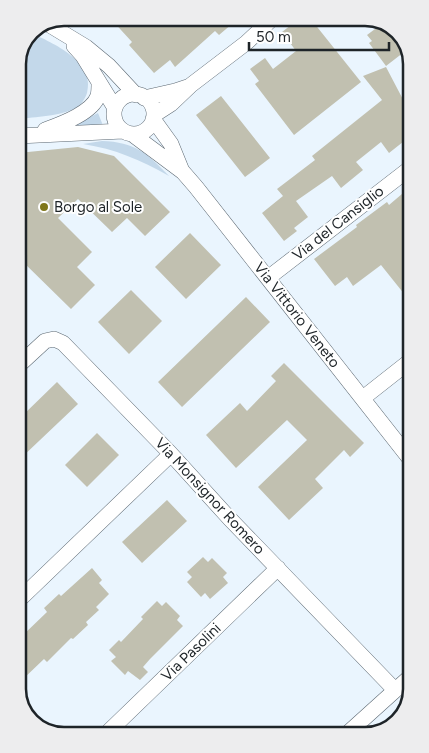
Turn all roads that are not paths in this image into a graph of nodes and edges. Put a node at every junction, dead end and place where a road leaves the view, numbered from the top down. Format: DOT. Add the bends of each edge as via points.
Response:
graph roads {
  1 [pos="264,26"];
  2 [pos="54,28"];
  3 [pos="63,33"];
  4 [pos="99,84"];
  5 [pos="191,85"];
  6 [pos="140,96"];
  7 [pos="115,108"];
  8 [pos="154,117"];
  9 [pos="128,133"];
  10 [pos="26,135"];
  11 [pos="26,135"];
  12 [pos="183,172"];
  13 [pos="403,172"];
  14 [pos="268,278"];
  15 [pos="26,359"];
  16 [pos="403,367"];
  17 [pos="363,398"];
  18 [pos="403,450"];
  19 [pos="171,454"];
  20 [pos="278,568"];
  21 [pos="26,592"];
  22 [pos="403,683"];
  23 [pos="395,690"];
  24 [pos="113,727"];
  25 [pos="354,727"];
  1 -- 5 [label="street"];
  2 -- 3 [label="street, Via Vittorio Veneto"];
  3 -- 4 [label="street, Via Vittorio Veneto" via="83,56"];
  3 -- 6 [label="street, Via Vittorio Veneto" via="86,47"];
  4 -- 7 [label="street, Via Vittorio Veneto"];
  4 -- 10 [label="street" via="99,95 88,109 62,124"];
  5 -- 6 [label="street"];
  5 -- 8 [label="street"];
  6 -- 7 [label="street" via="123,98"];
  6 -- 8 [label="street, Via Vittorio Veneto" via="153,108"];
  7 -- 9 [label="street, Via Vittorio Veneto" via="115,121"];
  8 -- 9 [label="street" via="148,129 138,134"];
  8 -- 12 [label="street, Via Vittorio Veneto"];
  9 -- 11 [label="street"];
  9 -- 12 [label="street, Via Vittorio Veneto"];
  12 -- 14 [label="street, Via Vittorio Veneto"];
  13 -- 14 [label="street, Via del Cansiglio"];
  14 -- 17 [label="street, Via Vittorio Veneto"];
  15 -- 19 [label="street, Via Monsignor Romero" via="45,341 54,338"];
  16 -- 17 [label="street"];
  17 -- 18 [label="street, Via Vittorio Veneto"];
  19 -- 20 [label="street, Via Monsignor Romero"];
  19 -- 21 [label="street"];
  20 -- 23 [label="street, Via Monsignor Romero"];
  20 -- 24 [label="street, Via Pasolini"];
  22 -- 23 [label="street"];
  23 -- 25 [label="street"];
}
